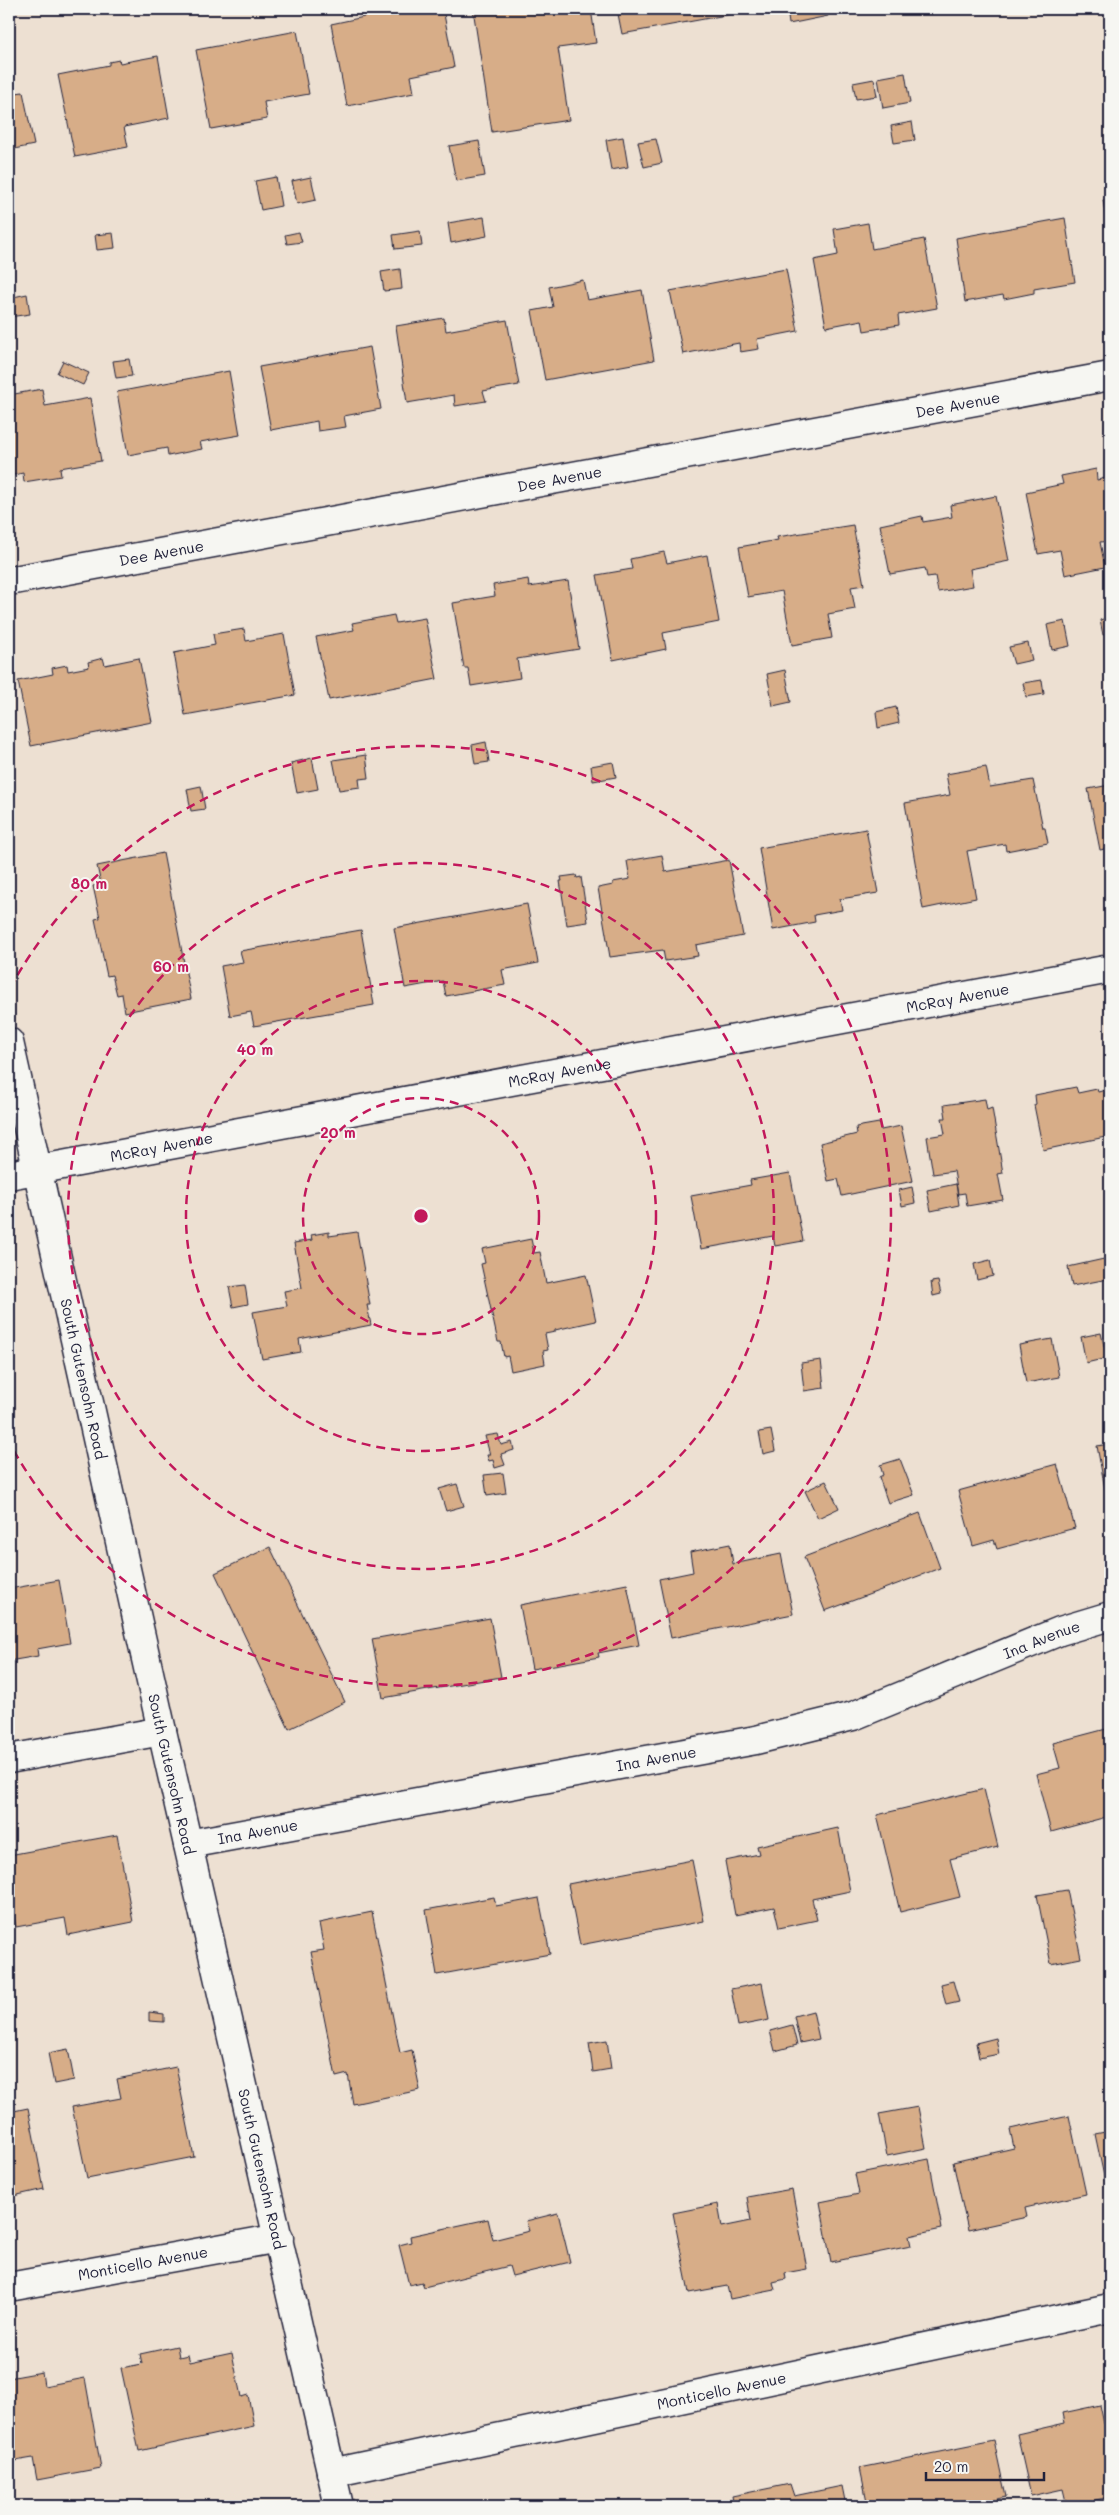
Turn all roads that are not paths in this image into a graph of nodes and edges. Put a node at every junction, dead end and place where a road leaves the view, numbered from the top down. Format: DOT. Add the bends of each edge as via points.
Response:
graph roads {
  1 [pos="1110,376"];
  2 [pos="9,581"];
  3 [pos="1110,969"];
  4 [pos="9,1042"];
  5 [pos="36,1170"];
  6 [pos="9,1175"];
  7 [pos="1110,1616"];
  8 [pos="162,1731"];
  9 [pos="9,1759"];
  10 [pos="188,1844"];
  11 [pos="278,2238"];
  12 [pos="9,2287"];
  13 [pos="1110,2308"];
  14 [pos="331,2473"];
  15 [pos="339,2506"];
  1 -- 2 [label="street, Dee Avenue"];
  3 -- 5 [label="street, McRay Avenue"];
  4 -- 5 [label="street, South Gutensohn Road"];
  5 -- 6 [label="street, McRay Avenue"];
  5 -- 8 [label="street, South Gutensohn Road"];
  7 -- 10 [label="street, Ina Avenue" via="1060,1630 853,1716 776,1736"];
  8 -- 9 [label="street"];
  8 -- 10 [label="street, South Gutensohn Road"];
  10 -- 11 [label="street, South Gutensohn Road"];
  11 -- 12 [label="street, Monticello Avenue"];
  11 -- 14 [label="street, South Gutensohn Road"];
  13 -- 14 [label="street, Monticello Avenue"];
  14 -- 15 [label="street, South Gutensohn Road"];
}
